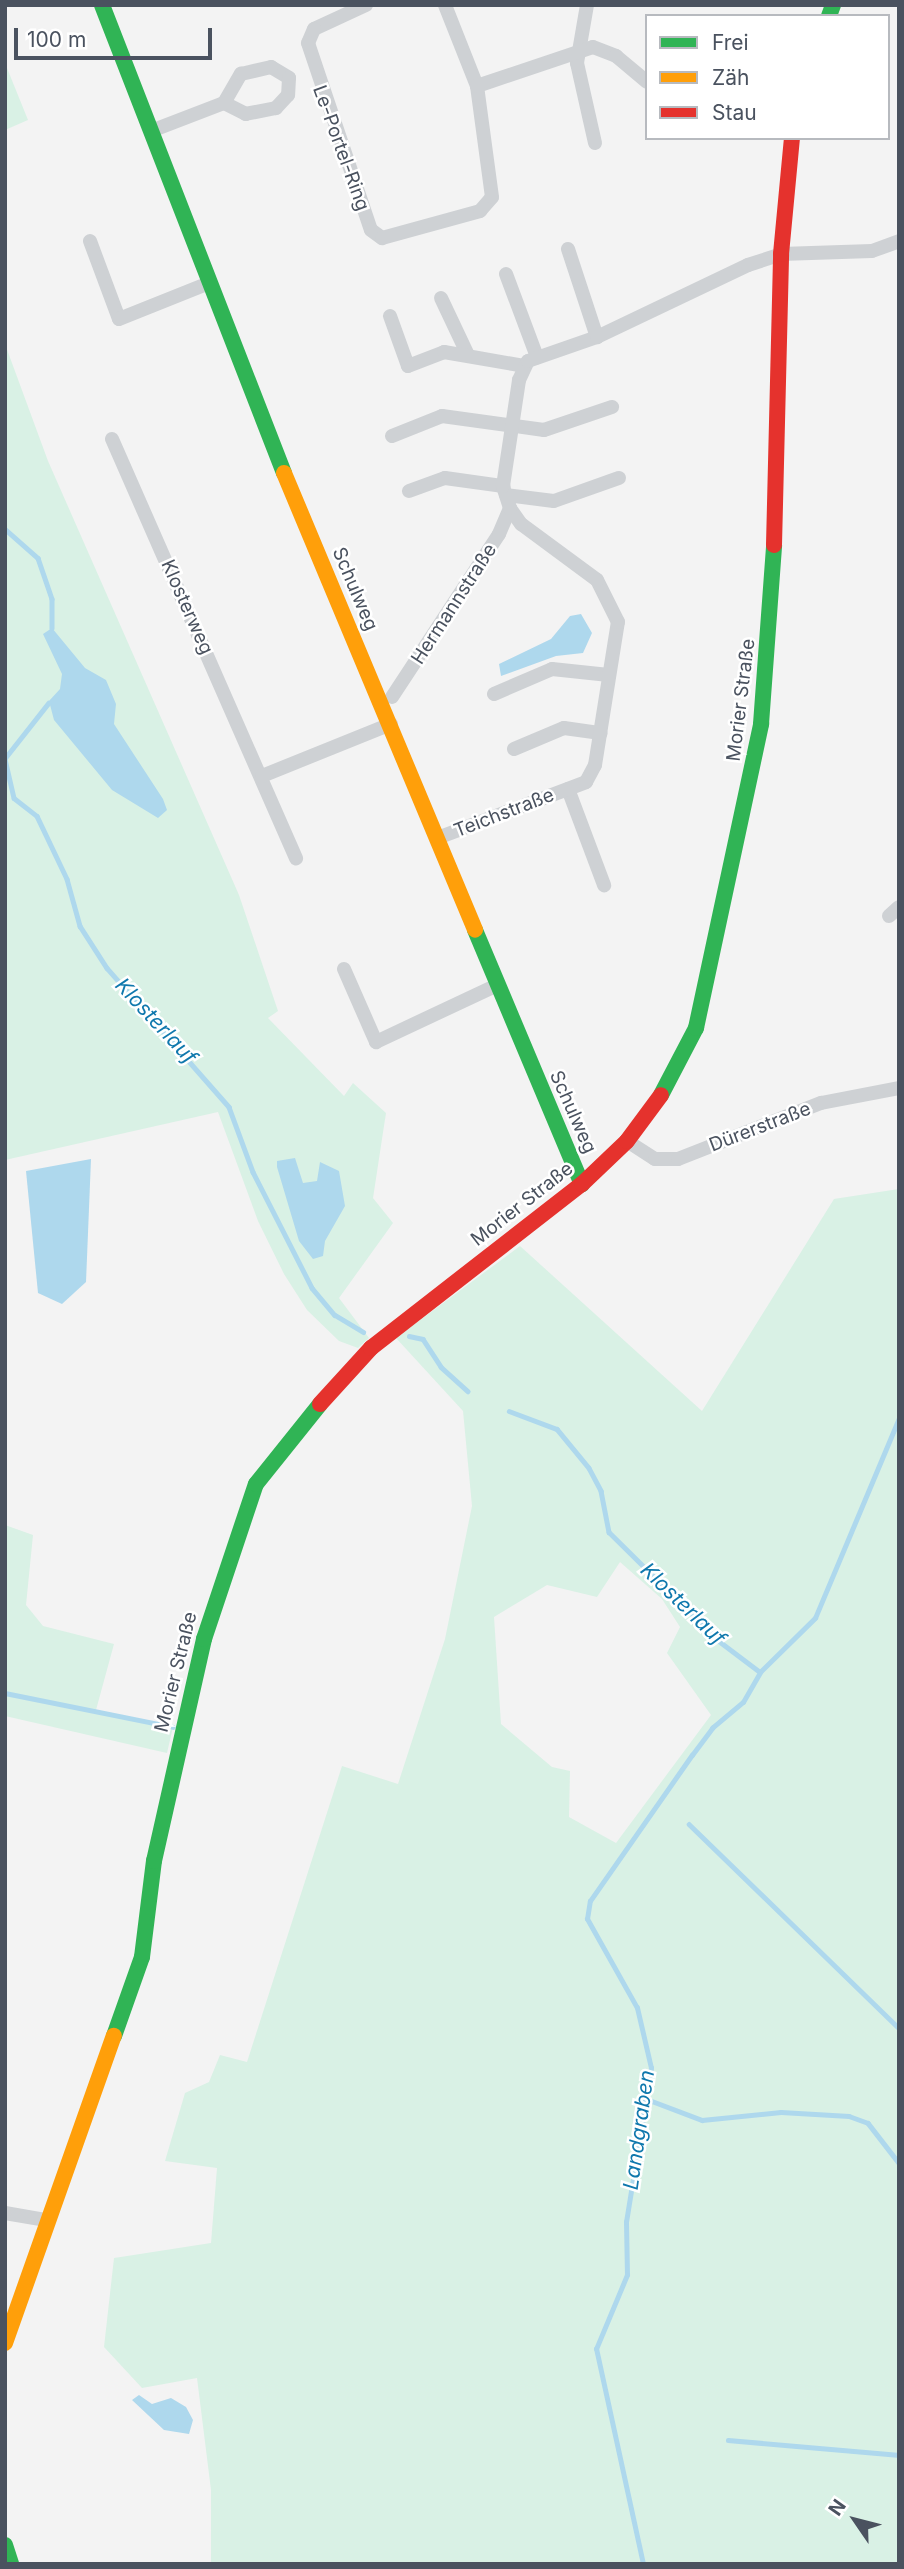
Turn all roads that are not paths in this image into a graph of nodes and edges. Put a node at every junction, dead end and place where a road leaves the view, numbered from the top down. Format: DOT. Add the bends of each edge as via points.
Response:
graph roads {
  1 [pos="102,5"];
  2 [pos="366,5"];
  3 [pos="445,5"];
  4 [pos="587,5"];
  5 [pos="579,52"];
  6 [pos="313,69"];
  7 [pos="289,78"];
  8 [pos="645,80"];
  9 [pos="477,86"];
  10 [pos="225,103"];
  11 [pos="151,131"];
  12 [pos="792,140"];
  13 [pos="595,143"];
  14 [pos="90,241"];
  15 [pos="899,241"];
  16 [pos="568,249"];
  17 [pos="781,254"];
  18 [pos="506,274"];
  19 [pos="209,283"];
  20 [pos="442,298"];
  21 [pos="390,316"];
  22 [pos="597,337"];
  23 [pos="468,355"];
  24 [pos="537,357"];
  25 [pos="524,366"];
  26 [pos="612,407"];
  27 [pos="512,424"];
  28 [pos="392,436"];
  29 [pos="112,439"];
  30 [pos="619,478"];
  31 [pos="409,491"];
  32 [pos="506,496"];
  33 [pos="608,675"];
  34 [pos="494,694"];
  35 [pos="392,697"];
  36 [pos="391,724"];
  37 [pos="601,733"];
  38 [pos="513,749"];
  39 [pos="262,776"];
  40 [pos="568,789"];
  41 [pos="440,837"];
  42 [pos="296,858"];
  43 [pos="604,886"];
  44 [pos="344,970"];
  45 [pos="495,986"];
  46 [pos="899,1088"];
  47 [pos="627,1141"];
  48 [pos="582,1184"];
  49 [pos="5,2213"];
  50 [pos="46,2220"];
  51 [pos="5,2343"];
  52 [pos="5,2545"];
  53 [pos="10,2564"];
  1 -- 11 [label="main road, Schulweg"];
  2 -- 6 [label="street, Le-Portel-Ring" via="314,29 308,43"];
  3 -- 9 [label="street, Le-Portel-Ring"];
  4 -- 5 [label="street"];
  5 -- 8 [label="street" via="593,47 616,56"];
  5 -- 9 [label="street"];
  5 -- 13 [label="street"];
  6 -- 7 [label="street, Le-Portel-Ring"];
  6 -- 9 [label="street, Le-Portel-Ring" via="371,230 382,238 480,211 492,197"];
  7 -- 10 [label="street, Le-Portel-Ring" via="271,67 250,68"];
  7 -- 10 [label="street, Le-Portel-Ring" via="288,96 266,114 246,114"];
  10 -- 11 [label="street"];
  11 -- 19 [label="main road, Schulweg"];
  12 -- 17 [label="main road, Morier Straße"];
  14 -- 19 [label="street" via="120,319"];
  15 -- 17 [label="street" via="872,251"];
  16 -- 22 [label="street"];
  17 -- 22 [label="street"];
  17 -- 47 [label="main road, Morier Straße" via="772,617 761,724 696,1028 672,1081"];
  18 -- 24 [label="street"];
  19 -- 36 [label="main road, Schulweg"];
  20 -- 23 [label="street"];
  21 -- 23 [label="street" via="408,366 443,352"];
  22 -- 24 [label="street"];
  23 -- 25 [label="street"];
  24 -- 25 [label="street"];
  25 -- 27 [label="street, Hermannstraße"];
  26 -- 27 [label="street" via="553,428"];
  27 -- 28 [label="street" via="442,415"];
  27 -- 32 [label="street, Hermannstraße"];
  29 -- 39 [label="street, Klosterweg"];
  30 -- 32 [label="street" via="554,501"];
  31 -- 32 [label="street" via="445,478"];
  32 -- 33 [label="street, Teichstraße" via="521,524 597,580 618,622"];
  32 -- 35 [label="street, Hermannstraße" via="499,534"];
  33 -- 34 [label="street" via="552,669"];
  33 -- 37 [label="street, Teichstraße"];
  36 -- 39 [label="street"];
  36 -- 41 [label="main road, Schulweg"];
  37 -- 38 [label="street" via="564,728"];
  37 -- 40 [label="street, Teichstraße" via="586,782"];
  39 -- 42 [label="street, Klosterweg"];
  40 -- 41 [label="street, Teichstraße"];
  40 -- 43 [label="street, Teichstraße"];
  41 -- 45 [label="main road, Schulweg"];
  44 -- 45 [label="street" via="376,1042"];
  45 -- 48 [label="main road, Schulweg"];
  46 -- 47 [label="street, Dürerstraße" via="821,1103 678,1159 655,1158"];
  47 -- 48 [label="main road, Morier Straße"];
  48 -- 50 [label="main road, Morier Straße" via="371,1348 281,1447 256,1484 204,1639 154,1861 142,1957"];
  49 -- 50 [label="street"];
  50 -- 51 [label="main road, Morier Straße"];
  52 -- 53 [label="main road"];
}
